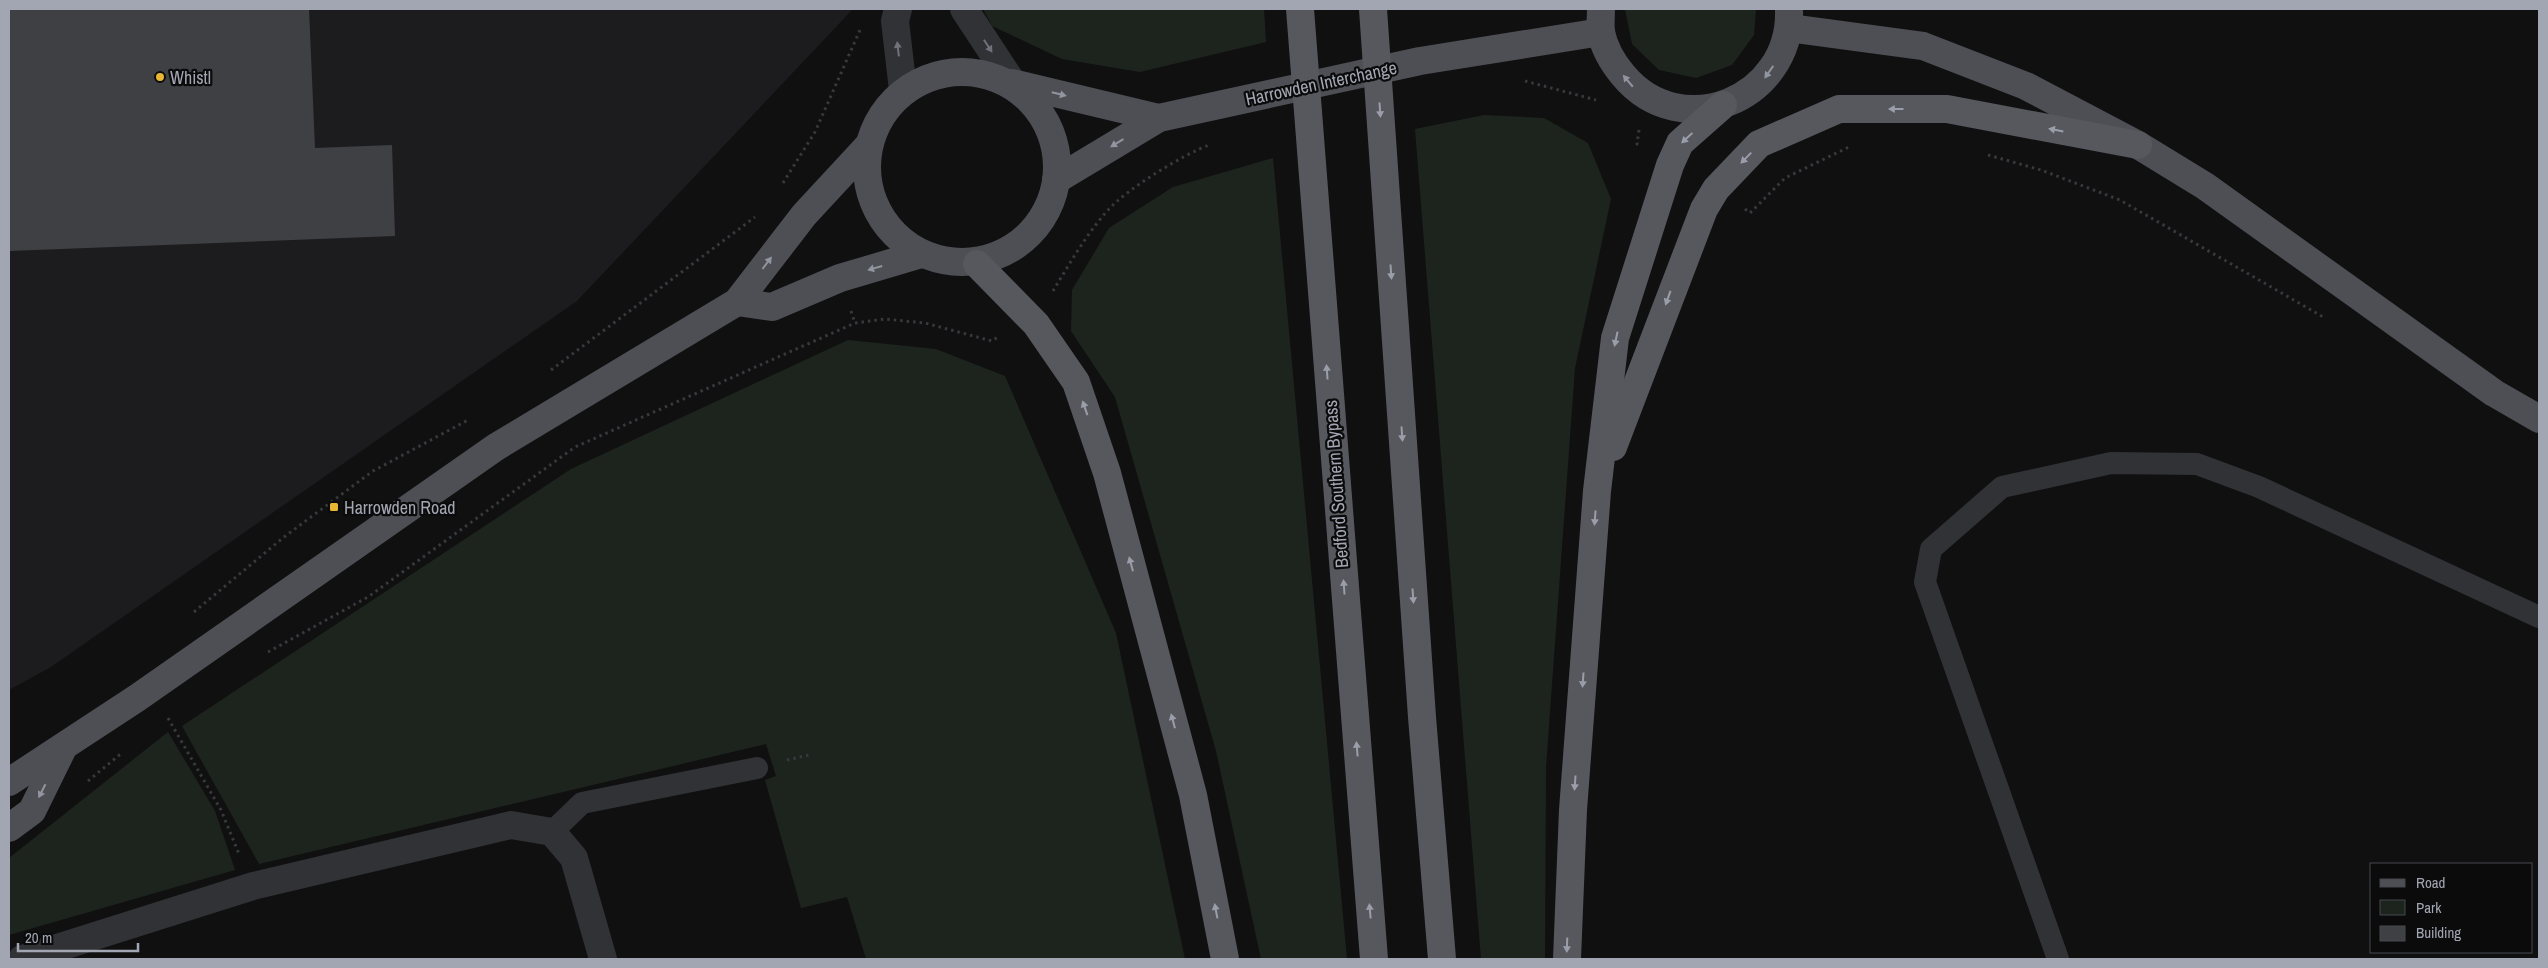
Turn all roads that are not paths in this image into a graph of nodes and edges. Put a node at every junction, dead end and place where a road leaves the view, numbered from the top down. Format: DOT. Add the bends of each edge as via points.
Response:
graph roads {
  1 [pos="898,9"];
  2 [pos="964,9"];
  3 [pos="1300,9"];
  4 [pos="1373,9"];
  5 [pos="1789,18"];
  6 [pos="1601,20"];
  7 [pos="1012,82"];
  8 [pos="903,90"];
  9 [pos="1723,105"];
  10 [pos="1159,118"];
  11 [pos="2138,145"];
  12 [pos="867,147"];
  13 [pos="1056,180"];
  14 [pos="921,254"];
  15 [pos="977,264"];
  16 [pos="737,302"];
  17 [pos="2539,419"];
  18 [pos="1597,491"];
  19 [pos="2539,617"];
  20 [pos="64,747"];
  21 [pos="757,768"];
  22 [pos="9,782"];
  23 [pos="9,828"];
  24 [pos="552,832"];
  25 [pos="22,959"];
  26 [pos="603,959"];
  27 [pos="1225,959"];
  28 [pos="1374,959"];
  29 [pos="1442,959"];
  30 [pos="1567,959"];
  31 [pos="2058,959"];
  8 -- 1 [label="street, one-way" via="895,21"];
  2 -- 7 [label="street, one-way"];
  28 -- 3 [label="highway, Bedford Southern Bypass, one-way"];
  4 -- 29 [label="highway, one-way" via="1421,707"];
  5 -- 9 [label="main road, Harrowden Interchange, one-way" via="1781,53 1767,76 1747,94"];
  5 -- 11 [label="main road" via="1923,46 2026,86"];
  9 -- 6 [label="main road, Harrowden Interchange, one-way" via="1691,110 1660,103 1632,87 1612,62"];
  6 -- 10 [label="main road, Harrowden Interchange"];
  7 -- 8 [label="main road" via="982,73 956,71 931,74"];
  7 -- 10 [label="main road, one-way"];
  7 -- 13 [label="main road" via="1033,101 1044,125"];
  8 -- 12 [label="main road" via="880,119"];
  9 -- 18 [label="highway, one-way" via="1680,143 1670,164 1615,338"];
  10 -- 13 [label="main road, Harrowden Interchange, one-way"];
  11 -- 17 [label="main road" via="2205,186 2494,393"];
  11 -- 18 [label="highway, one-way" via="1947,109 1839,109 1759,144 1716,189 1704,209"];
  12 -- 14 [label="main road" via="871,191 879,212 898,238"];
  16 -- 12 [label="main road, one-way" via="804,216"];
  13 -- 15 [label="main road" via="1048,210 1031,236 1007,255"];
  14 -- 15 [label="main road" via="949,264"];
  14 -- 16 [label="main road, one-way" via="840,278 772,307"];
  27 -- 15 [label="highway, one-way" via="1193,795 1107,473 1076,382 1036,324"];
  16 -- 20 [label="main road" via="496,447"];
  18 -- 30 [label="highway, one-way" via="1573,810"];
  19 -- 31 [label="lane" via="2259,487 2197,464 2111,463 2002,488 1931,549 1925,582"];
  20 -- 22 [label="main road"];
  20 -- 23 [label="main road, one-way" via="32,811"];
  21 -- 24 [label="lane" via="582,803"];
  24 -- 25 [label="street" via="511,824 253,886"];
  24 -- 26 [label="street" via="574,858"];
}
